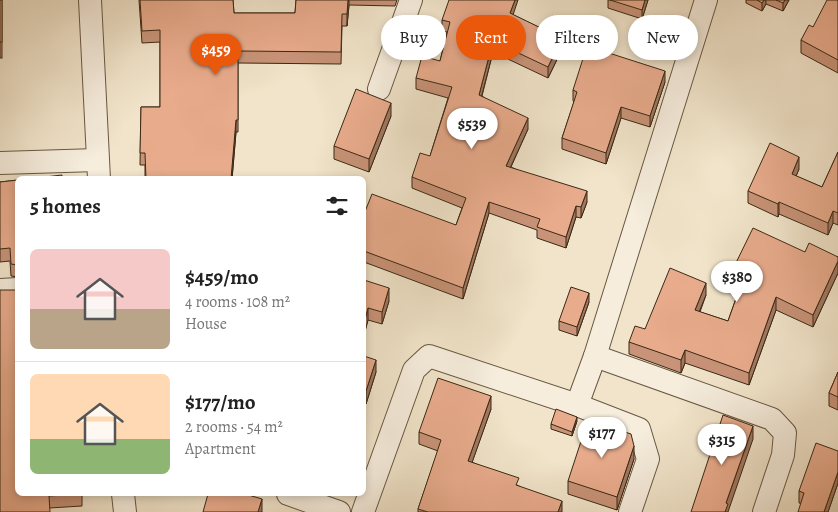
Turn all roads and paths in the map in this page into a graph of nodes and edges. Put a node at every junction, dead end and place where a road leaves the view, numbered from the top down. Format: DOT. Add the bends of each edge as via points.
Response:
graph roads {
  1 [pos="90,0"];
  2 [pos="411,0"];
  3 [pos="706,0"];
  4 [pos="380,89"];
  5 [pos="0,163"];
  6 [pos="98,169"];
  7 [pos="15,289"];
  8 [pos="0,290"];
  9 [pos="595,356"];
  10 [pos="576,405"];
  11 [pos="123,496"];
  12 [pos="294,496"];
  13 [pos="125,512"];
  14 [pos="339,512"];
  15 [pos="363,512"];
  16 [pos="630,512"];
  17 [pos="764,512"];
  1 -- 6 [label="street"];
  2 -- 4 [label="street"];
  3 -- 9 [label="street"];
  5 -- 6 [label="street"];
  7 -- 8 [label="street"];
  9 -- 10 [label="street"];
  9 -- 17 [label="street" via="772,419 785,432 783,455"];
  10 -- 15 [label="street" via="429,356 414,370"];
  10 -- 16 [label="street" via="639,429 648,459"];
  11 -- 13 [label="street"];
  12 -- 14 [label="street"];
}
